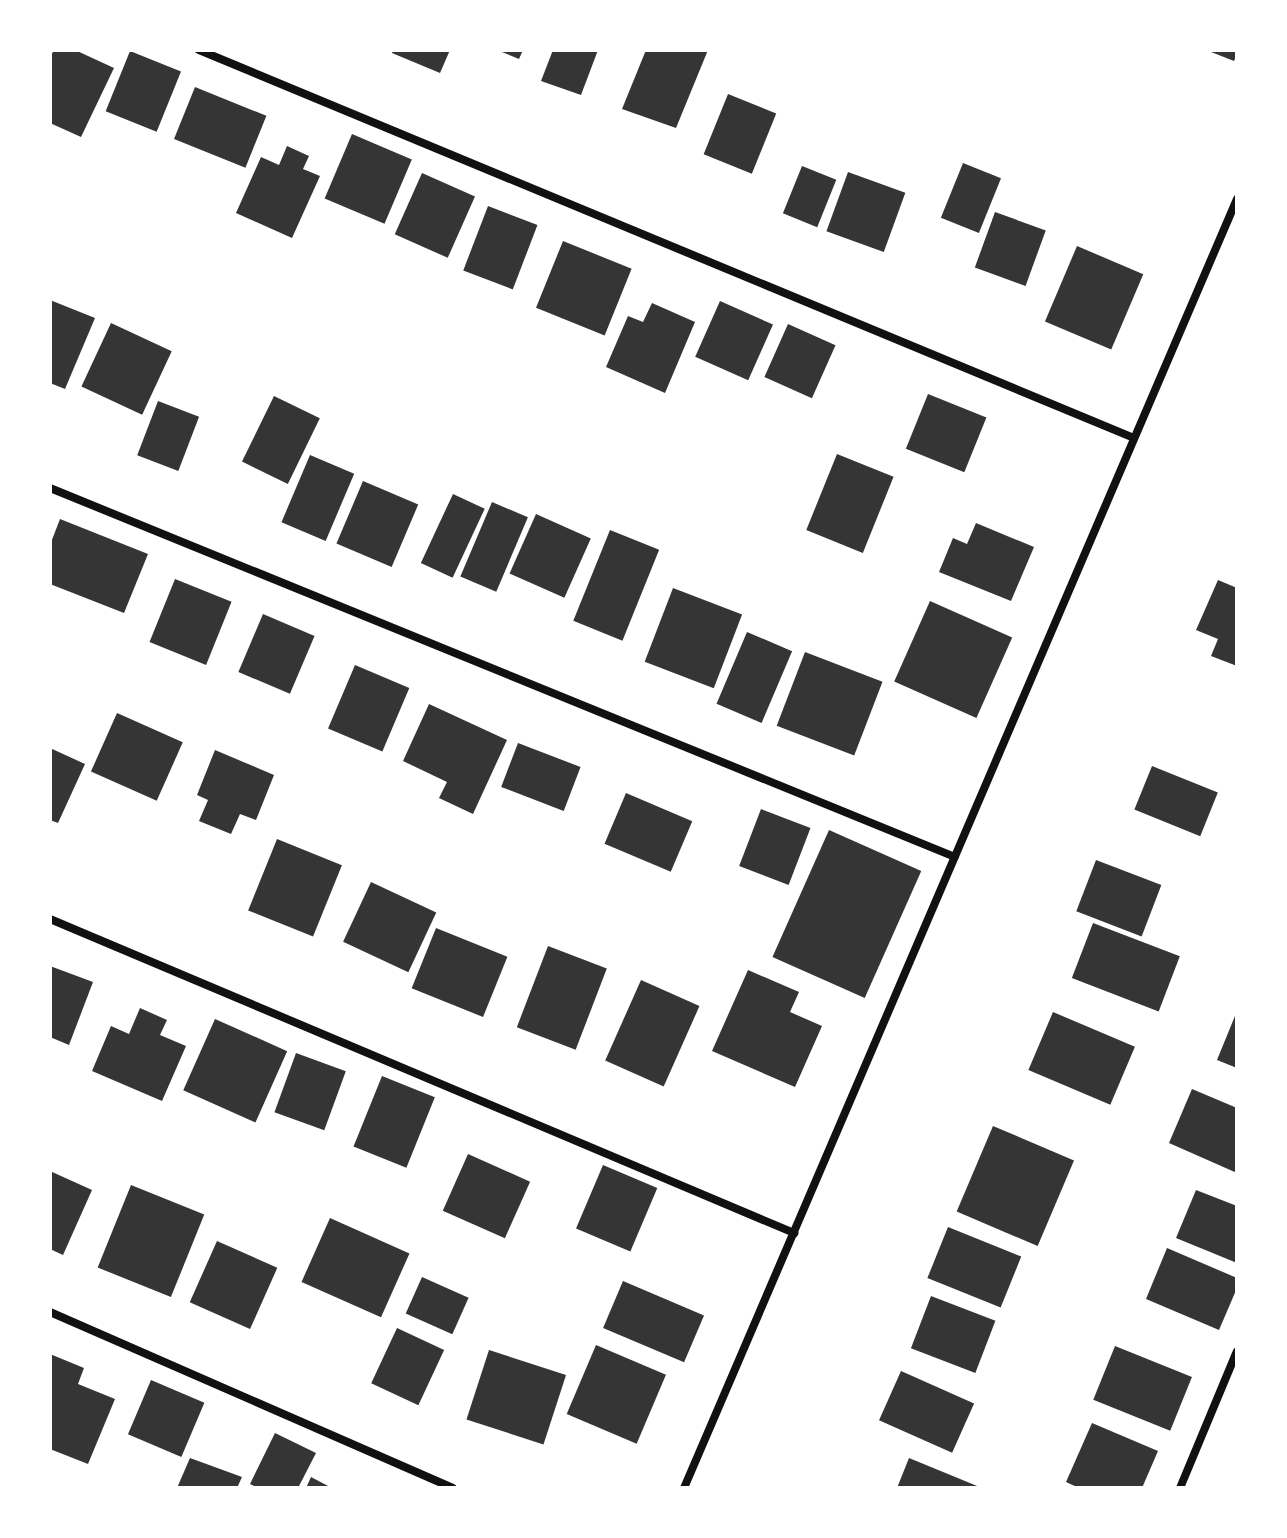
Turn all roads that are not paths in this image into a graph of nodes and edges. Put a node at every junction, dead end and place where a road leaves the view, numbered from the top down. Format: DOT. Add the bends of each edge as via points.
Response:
graph roads {
  1 [pos="199,50"];
  2 [pos="1237,199"];
  3 [pos="1134,438"];
  4 [pos="50,488"];
  5 [pos="955,857"];
  6 [pos="50,919"];
  7 [pos="794,1233"];
  8 [pos="50,1312"];
  9 [pos="1237,1351"];
  10 [pos="452,1488"];
  11 [pos="684,1488"];
  12 [pos="1180,1488"];
  1 -- 3 [label="street"];
  2 -- 3 [label="street"];
  3 -- 5 [label="street"];
  4 -- 5 [label="street"];
  5 -- 7 [label="street"];
  6 -- 7 [label="street"];
  7 -- 11 [label="street"];
  8 -- 10 [label="street"];
  9 -- 12 [label="street"];
}
